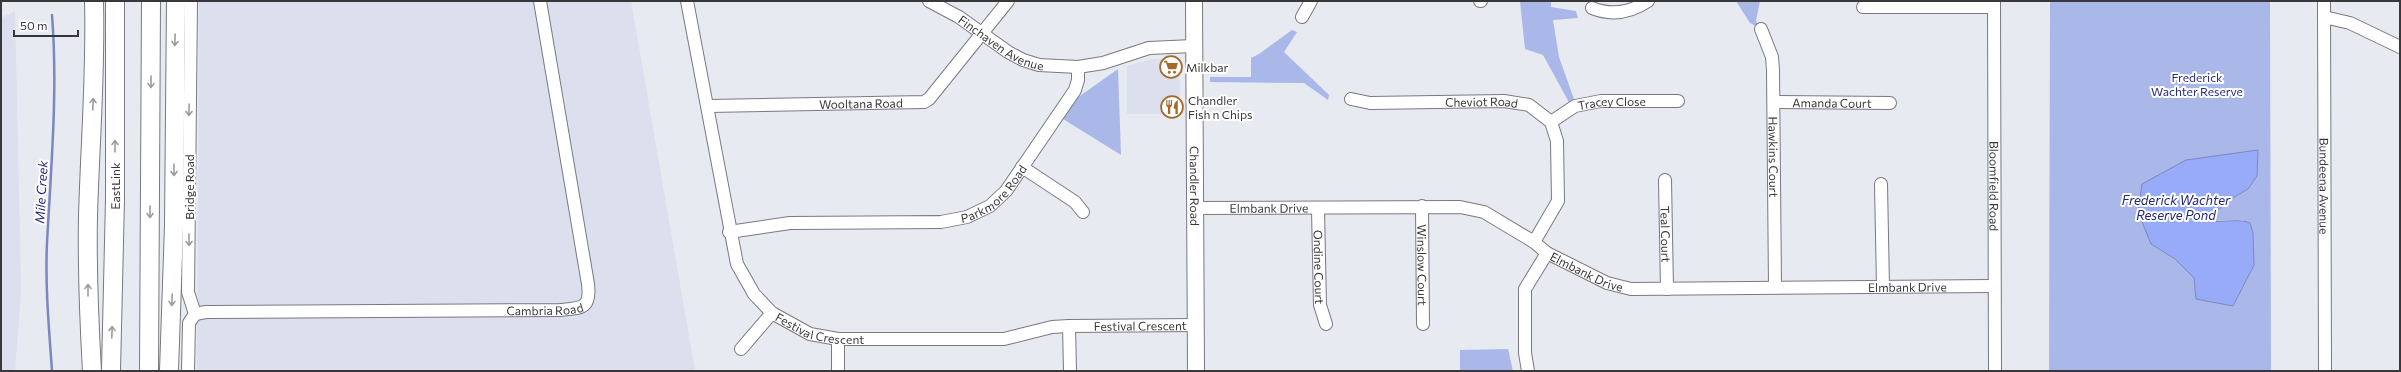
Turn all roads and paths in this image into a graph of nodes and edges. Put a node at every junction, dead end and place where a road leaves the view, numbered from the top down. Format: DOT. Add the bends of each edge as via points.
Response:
graph roads {
  1 [pos="115,1"];
  2 [pos="151,1"];
  3 [pos="176,1"];
  4 [pos="191,1"];
  5 [pos="540,1"];
  6 [pos="687,1"];
  7 [pos="929,1"];
  8 [pos="1008,1"];
  9 [pos="1194,1"];
  10 [pos="1310,1"];
  11 [pos="1648,1"];
  12 [pos="2324,1"];
  13 [pos="93,3"];
  14 [pos="1994,4"];
  15 [pos="1863,7"];
  16 [pos="1592,8"];
  17 [pos="1302,17"];
  18 [pos="2324,17"];
  19 [pos="1761,29"];
  20 [pos="982,34"];
  21 [pos="1194,46"];
  22 [pos="2400,47"];
  23 [pos="1078,67"];
  24 [pos="1351,99"];
  25 [pos="1678,101"];
  26 [pos="1774,102"];
  27 [pos="1890,103"];
  28 [pos="708,106"];
  29 [pos="1551,122"];
  30 [pos="1022,167"];
  31 [pos="1666,180"];
  32 [pos="1881,184"];
  33 [pos="1422,206"];
  34 [pos="1195,208"];
  35 [pos="1318,209"];
  36 [pos="1083,212"];
  37 [pos="729,232"];
  38 [pos="1534,242"];
  39 [pos="1547,253"];
  40 [pos="1993,286"];
  41 [pos="1775,287"];
  42 [pos="1883,287"];
  43 [pos="1667,289"];
  44 [pos="772,313"];
  45 [pos="195,314"];
  46 [pos="1326,324"];
  47 [pos="1423,324"];
  48 [pos="1196,325"];
  49 [pos="1069,326"];
  50 [pos="838,340"];
  51 [pos="741,349"];
  52 [pos="92,371"];
  53 [pos="111,371"];
  54 [pos="149,371"];
  55 [pos="169,371"];
  56 [pos="188,371"];
  57 [pos="838,371"];
  58 [pos="1070,371"];
  59 [pos="1196,371"];
  60 [pos="1528,371"];
  61 [pos="1995,371"];
  62 [pos="2325,371"];
  53 -- 1 [label="highway, EastLink, one-way" via="116,200"];
  2 -- 54 [label="highway, one-way"];
  3 -- 55 [label="highway, one-way"];
  4 -- 45 [label="street, Bridge Road, one-way" via="188,292"];
  5 -- 45 [label="street, Cambria Road" via="588,284 589,296 586,304 580,309 560,310"];
  6 -- 28 [label="street, Festival Crescent"];
  7 -- 20 [label="street, Finchaven Avenue" via="959,17"];
  8 -- 20 [label="street, Wooltana Road"];
  9 -- 21 [label="main road, Chandler Road"];
  10 -- 17 [label="street"];
  11 -- 16 [label="street" via="1628,11 1614,14"];
  12 -- 18 [label="street, Bundeena Avenue"];
  52 -- 13 [label="highway, one-way" via="88,232 94,86"];
  14 -- 15 [label="street"];
  14 -- 40 [label="street, Bloomfield Road"];
  18 -- 22 [label="street" via="2350,23"];
  18 -- 62 [label="street, Bundeena Avenue"];
  19 -- 26 [label="street, Hawkins Court" via="1772,57"];
  20 -- 23 [label="street, Finchaven Avenue" via="1023,60 1039,65"];
  20 -- 28 [label="street, Wooltana Road" via="930,99 924,102"];
  21 -- 23 [label="street" via="1149,48 1104,63"];
  21 -- 34 [label="main road, Chandler Road"];
  23 -- 30 [label="street, Parkmore Road" via="1075,90"];
  24 -- 29 [label="street, Cheviot Road" via="1370,102 1504,101 1529,105"];
  25 -- 29 [label="street, Tracey Close" via="1601,101 1575,106"];
  26 -- 27 [label="street, Amanda Court"];
  26 -- 41 [label="street, Hawkins Court"];
  28 -- 37 [label="street, Festival Crescent"];
  29 -- 38 [label="street" via="1557,141 1558,201"];
  30 -- 36 [label="street" via="1075,202"];
  30 -- 37 [label="street, Parkmore Road" via="998,200 975,214 955,220 803,222"];
  31 -- 43 [label="street, Teal Court"];
  32 -- 42 [label="street"];
  33 -- 35 [label="street, Elmbank Drive"];
  33 -- 38 [label="street, Elmbank Drive" via="1460,207 1484,212"];
  33 -- 47 [label="street, Winslow Court"];
  34 -- 35 [label="street, Elmbank Drive"];
  34 -- 48 [label="main road, Chandler Road"];
  35 -- 46 [label="street, Ondine Court" via="1320,305"];
  37 -- 44 [label="street, Festival Crescent" via="737,264 754,294"];
  38 -- 39 [label="street, Elmbank Drive"];
  39 -- 43 [label="street, Elmbank Drive" via="1607,283 1631,289"];
  39 -- 60 [label="street" via="1525,289 1525,353"];
  40 -- 42 [label="street, Elmbank Drive"];
  40 -- 61 [label="street, Bloomfield Road"];
  41 -- 42 [label="street, Elmbank Drive"];
  41 -- 43 [label="street, Elmbank Drive"];
  44 -- 50 [label="street, Festival Crescent" via="810,334"];
  44 -- 51 [label="street"];
  45 -- 56 [label="street" via="189,323"];
  48 -- 49 [label="street, Festival Crescent"];
  48 -- 59 [label="main road, Chandler Road"];
  49 -- 50 [label="street, Festival Crescent" via="1052,327 1004,339"];
  49 -- 58 [label="street"];
  50 -- 57 [label="street"];
}
